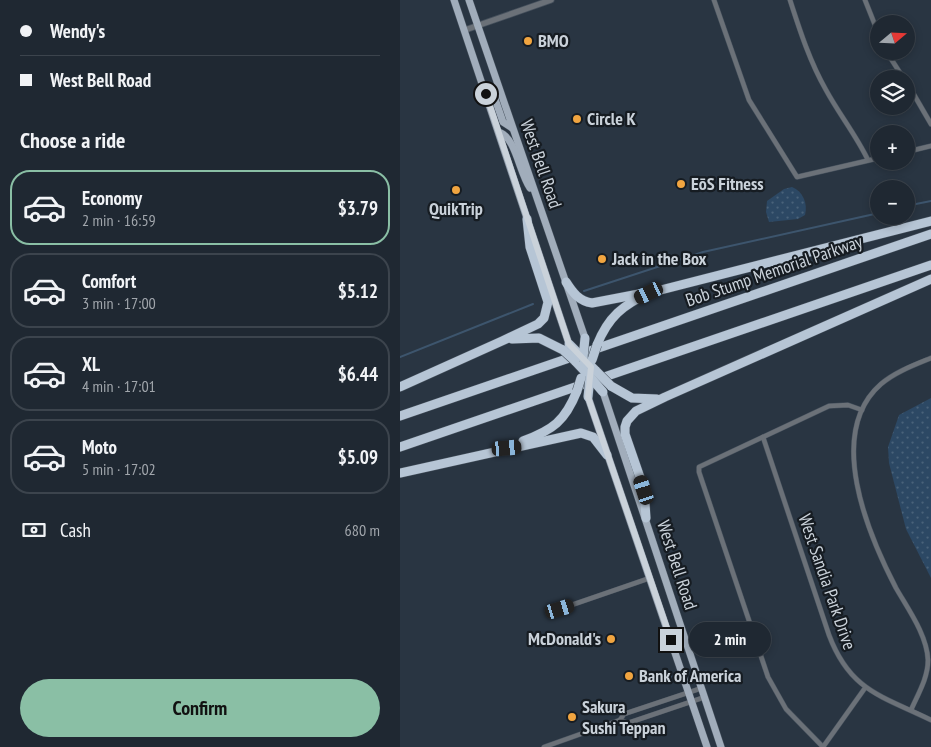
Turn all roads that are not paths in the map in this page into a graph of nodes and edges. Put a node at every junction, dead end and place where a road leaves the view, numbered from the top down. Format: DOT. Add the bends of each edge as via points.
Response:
graph roads {
  1 [pos="454,0"];
  2 [pos="469,0"];
  3 [pos="551,0"];
  4 [pos="714,0"];
  5 [pos="790,0"];
  6 [pos="865,0"];
  7 [pos="871,15"];
  8 [pos="477,26"];
  9 [pos="464,30"];
  10 [pos="482,81"];
  11 [pos="915,97"];
  12 [pos="931,124"];
  13 [pos="512,128"];
  14 [pos="499,132"];
  15 [pos="931,146"];
  16 [pos="915,150"];
  17 [pos="868,160"];
  18 [pos="535,194"];
  19 [pos="527,219"];
  20 [pos="931,221"];
  21 [pos="931,234"];
  22 [pos="931,265"];
  23 [pos="931,279"];
  24 [pos="566,282"];
  25 [pos="649,293"];
  26 [pos="585,338"];
  27 [pos="502,341"];
  28 [pos="569,344"];
  29 [pos="931,358"];
  30 [pos="586,368"];
  31 [pos="400,387"];
  32 [pos="603,392"];
  33 [pos="588,397"];
  34 [pos="665,397"];
  35 [pos="862,410"];
  36 [pos="400,416"];
  37 [pos="763,437"];
  38 [pos="400,447"];
  39 [pos="507,448"];
  40 [pos="607,454"];
  41 [pos="400,473"];
  42 [pos="646,518"];
  43 [pos="650,578"];
  44 [pos="560,609"];
  45 [pos="702,688"];
  46 [pos="865,688"];
  47 [pos="689,692"];
  48 [pos="705,697"];
  49 [pos="692,701"];
  50 [pos="911,710"];
  51 [pos="620,720"];
  52 [pos="931,720"];
  53 [pos="544,747"];
  54 [pos="707,747"];
  55 [pos="721,747"];
  56 [pos="823,747"];
  1 -- 9 [label="main road, West Bell Road"];
  2 -- 8 [label="main road, West Bell Road"];
  3 -- 8 [label="street"];
  4 -- 17 [label="street" via="749,100 797,177"];
  5 -- 17 [label="street" via="813,65"];
  6 -- 7 [label="street"];
  8 -- 9 [label="street"];
  8 -- 13 [label="main road, West Bell Road"];
  9 -- 10 [label="main road, West Bell Road"];
  10 -- 13 [label="main road" via="494,96 503,122"];
  10 -- 14 [label="main road, West Bell Road"];
  11 -- 12 [label="street"];
  13 -- 18 [label="main road, West Bell Road"];
  14 -- 18 [label="main road" via="510,139 523,178"];
  14 -- 19 [label="main road, West Bell Road"];
  15 -- 16 [label="street"];
  18 -- 24 [label="main road, West Bell Road"];
  19 -- 27 [label="highway" via="530,247 548,309 538,324"];
  19 -- 28 [label="main road, West Bell Road"];
  20 -- 25 [label="highway"];
  21 -- 36 [label="highway, Bob Stump Memorial Parkway"];
  22 -- 38 [label="highway"];
  23 -- 34 [label="highway"];
  24 -- 25 [label="highway" via="576,296 592,303"];
  24 -- 26 [label="main road, West Bell Road"];
  25 -- 30 [label="highway, bridge" via="617,311 602,332"];
  26 -- 30 [label="highway, bridge"];
  27 -- 30 [label="highway, bridge" via="531,337 559,348"];
  27 -- 31 [label="highway"];
  28 -- 30 [label="highway, bridge"];
  29 -- 35 [label="street" via="879,385"];
  30 -- 32 [label="highway, bridge"];
  30 -- 33 [label="highway, bridge"];
  30 -- 34 [label="highway, bridge" via="614,388 639,399"];
  30 -- 39 [label="highway, bridge" via="563,418 546,432"];
  32 -- 42 [label="main road, West Bell Road"];
  33 -- 40 [label="main road, West Bell Road"];
  34 -- 42 [label="highway" via="636,412 625,427 644,490"];
  35 -- 37 [label="street" via="848,405 829,406"];
  35 -- 50 [label="street" via="854,435 853,456 869,527 927,650 926,675"];
  37 -- 46 [label="street, West Sandia Park Drive" via="834,650 850,676"];
  37 -- 56 [label="street" via="699,467 699,472 768,677 786,709"];
  39 -- 40 [label="highway" via="581,433 597,440"];
  39 -- 41 [label="highway"];
  40 -- 43 [label="main road, West Bell Road"];
  42 -- 45 [label="main road, West Bell Road"];
  43 -- 44 [label="street"];
  43 -- 47 [label="main road, West Bell Road"];
  45 -- 47 [label="street"];
  45 -- 48 [label="main road, West Bell Road"];
  46 -- 50 [label="street, West Sandia Park Drive"];
  46 -- 56 [label="street"];
  47 -- 49 [label="main road, West Bell Road"];
  47 -- 51 [label="street" via="624,714"];
  48 -- 49 [label="street"];
  48 -- 55 [label="main road, West Bell Road"];
  49 -- 51 [label="street" via="628,723"];
  49 -- 54 [label="main road, West Bell Road"];
  50 -- 52 [label="street, West Sandia Park Drive"];
  51 -- 53 [label="street"];
}
